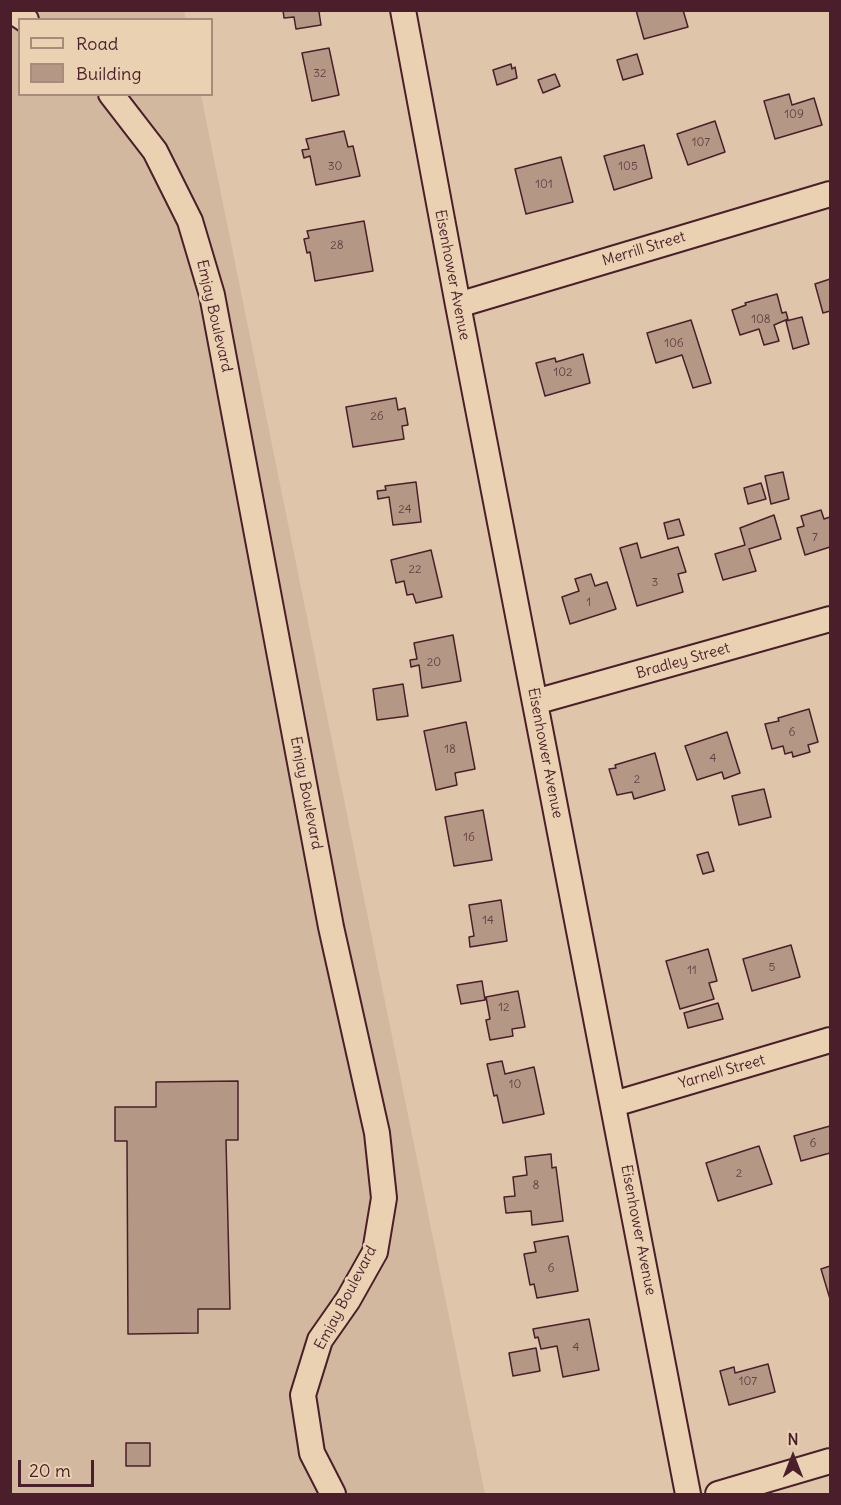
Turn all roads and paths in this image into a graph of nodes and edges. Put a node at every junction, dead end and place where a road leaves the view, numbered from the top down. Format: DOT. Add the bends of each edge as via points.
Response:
graph roads {
  1 [pos="403,10"];
  2 [pos="113,96"];
  3 [pos="831,194"];
  4 [pos="458,305"];
  5 [pos="831,619"];
  6 [pos="535,702"];
  7 [pos="831,1040"];
  8 [pos="614,1104"];
  9 [pos="831,1461"];
  10 [pos="333,1494"];
  11 [pos="688,1494"];
  12 [pos="718,1494"];
  1 -- 4 [label="street, Eisenhower Avenue"];
  2 -- 10 [label="street, Emjay Boulevard" via="155,151 190,221 212,295 331,927 377,1133 384,1198 375,1252 320,1340 303,1395 312,1453"];
  3 -- 4 [label="street, Merrill Street"];
  4 -- 6 [label="street, Eisenhower Avenue"];
  5 -- 6 [label="street, Bradley Street"];
  6 -- 8 [label="street, Eisenhower Avenue"];
  7 -- 8 [label="street, Yarnell Street"];
  8 -- 11 [label="street, Eisenhower Avenue"];
  9 -- 12 [label="street"];
}
